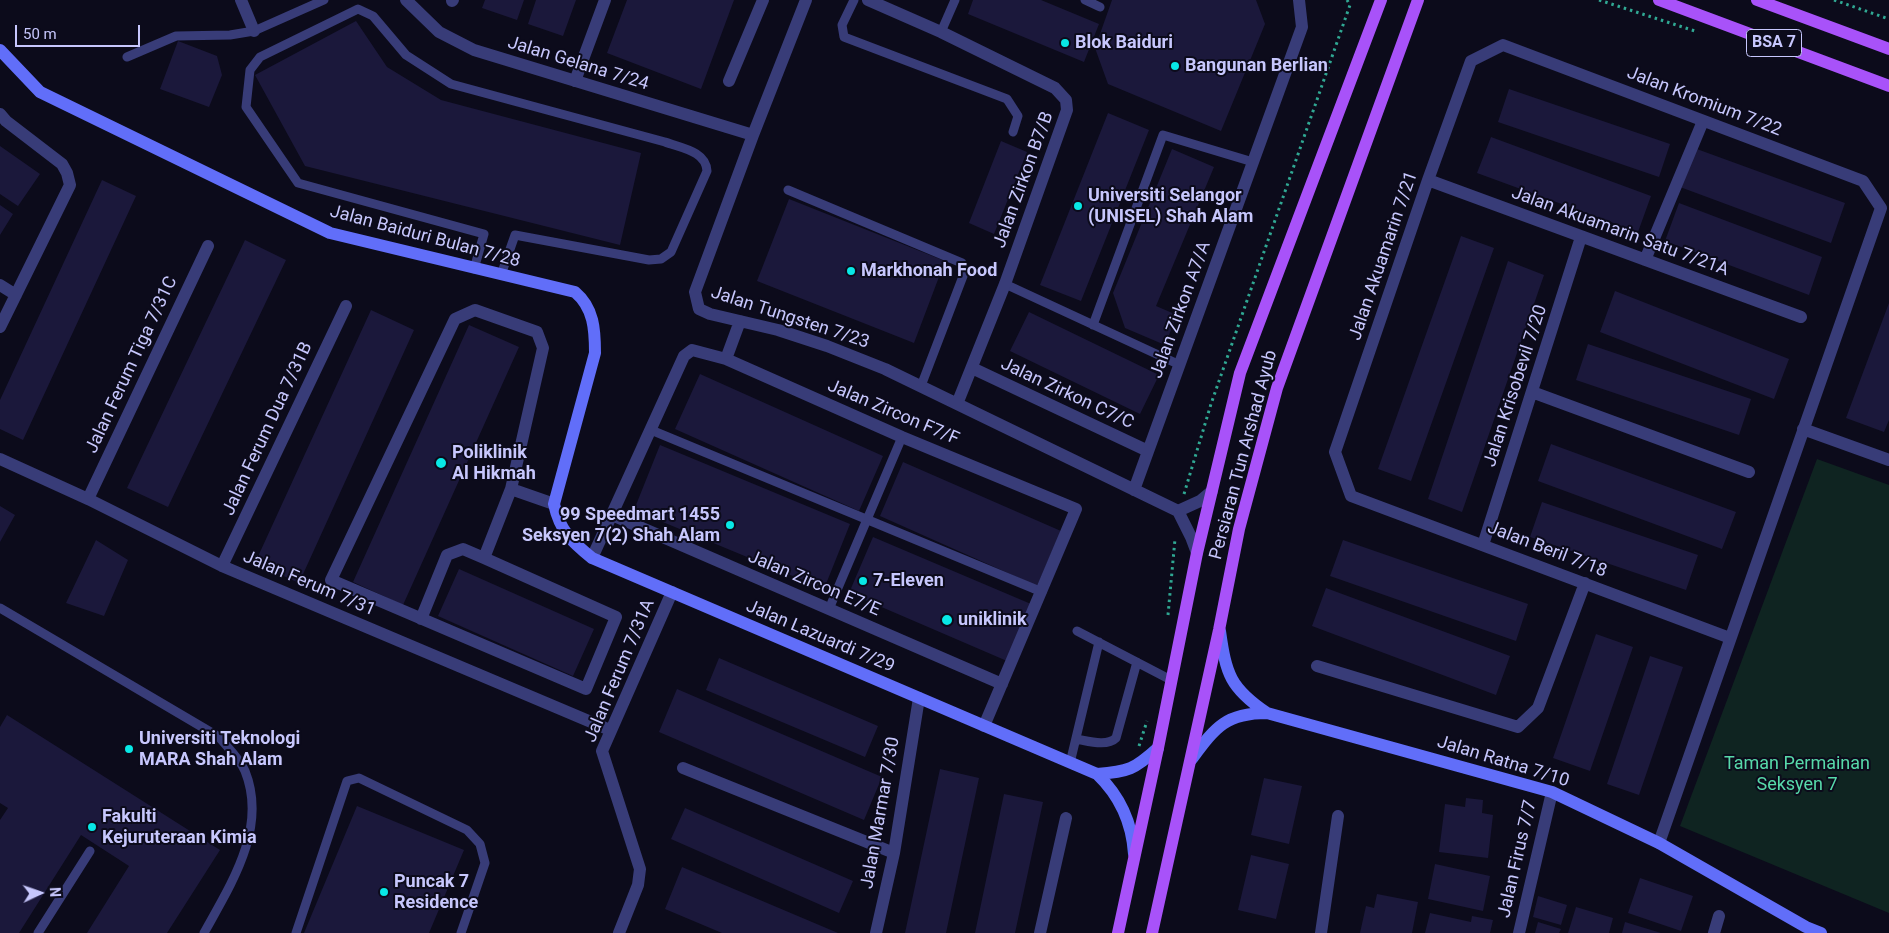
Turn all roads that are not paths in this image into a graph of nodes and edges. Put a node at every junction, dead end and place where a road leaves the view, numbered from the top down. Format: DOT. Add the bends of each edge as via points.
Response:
graph roads {
  1 [pos="241,0"];
  2 [pos="324,0"];
  3 [pos="406,0"];
  4 [pos="606,0"];
  5 [pos="763,0"];
  6 [pos="806,0"];
  7 [pos="854,0"];
  8 [pos="868,0"];
  9 [pos="955,0"];
  10 [pos="1085,0"];
  11 [pos="1299,0"];
  12 [pos="1426,0"];
  13 [pos="1659,0"];
  14 [pos="1757,0"];
  15 [pos="1380,1"];
  16 [pos="1416,5"];
  17 [pos="1100,7"];
  18 [pos="254,31"];
  19 [pos="941,32"];
  20 [pos="1503,45"];
  21 [pos="1889,49"];
  22 [pos="0,50"];
  23 [pos="127,57"];
  24 [pos="575,81"];
  25 [pos="729,81"];
  26 [pos="1889,86"];
  27 [pos="0,114"];
  28 [pos="1703,121"];
  29 [pos="1013,132"];
  30 [pos="753,135"];
  31 [pos="1253,162"];
  32 [pos="1428,180"];
  33 [pos="788,190"];
  34 [pos="1581,237"];
  35 [pos="208,246"];
  36 [pos="1645,260"];
  37 [pos="474,269"];
  38 [pos="501,275"];
  39 [pos="0,284"];
  40 [pos="1005,284"];
  41 [pos="16,295"];
  42 [pos="346,306"];
  43 [pos="1801,317"];
  44 [pos="740,321"];
  45 [pos="1094,325"];
  46 [pos="0,327"];
  47 [pos="726,360"];
  48 [pos="1180,365"];
  49 [pos="972,368"];
  50 [pos="921,386"];
  51 [pos="1532,392"];
  52 [pos="957,404"];
  53 [pos="1803,429"];
  54 [pos="650,430"];
  55 [pos="902,438"];
  56 [pos="1148,451"];
  57 [pos="0,459"];
  58 [pos="1889,460"];
  59 [pos="1749,472"];
  60 [pos="511,489"];
  61 [pos="1134,490"];
  62 [pos="1212,491"];
  63 [pos="1351,496"];
  64 [pos="88,499"];
  65 [pos="554,504"];
  66 [pos="1178,511"];
  67 [pos="612,515"];
  68 [pos="867,520"];
  69 [pos="1483,545"];
  70 [pos="1197,554"];
  71 [pos="484,558"];
  72 [pos="592,558"];
  73 [pos="222,566"];
  74 [pos="1585,583"];
  75 [pos="672,592"];
  76 [pos="1042,592"];
  77 [pos="0,608"];
  78 [pos="829,609"];
  79 [pos="422,619"];
  80 [pos="1219,630"];
  81 [pos="1077,631"];
  82 [pos="1730,638"];
  83 [pos="1099,642"];
  84 [pos="1137,662"];
  85 [pos="1317,666"];
  86 [pos="1171,680"];
  87 [pos="1002,684"];
  88 [pos="919,698"];
  89 [pos="1267,713"];
  90 [pos="984,726"];
  91 [pos="610,730"];
  92 [pos="1076,739"];
  93 [pos="1158,748"];
  94 [pos="1190,760"];
  95 [pos="1070,763"];
  96 [pos="683,768"];
  97 [pos="1097,774"];
  98 [pos="1552,792"];
  99 [pos="1338,816"];
  100 [pos="1066,818"];
  101 [pos="1659,843"];
  102 [pos="90,851"];
  103 [pos="894,853"];
  104 [pos="1134,861"];
  105 [pos="1719,916"];
  106 [pos="38,933"];
  107 [pos="204,933"];
  108 [pos="296,933"];
  109 [pos="461,933"];
  110 [pos="619,933"];
  111 [pos="876,933"];
  112 [pos="1040,933"];
  113 [pos="1118,933"];
  114 [pos="1152,933"];
  115 [pos="1321,933"];
  116 [pos="1519,933"];
  117 [pos="1714,933"];
  118 [pos="1821,933"];
  1 -- 18 [label="street"];
  2 -- 18 [label="lane"];
  3 -- 24 [label="street, Jalan Gelana 7/24" via="438,32 474,50"];
  4 -- 24 [label="street"];
  5 -- 25 [label="street"];
  6 -- 30 [label="street, Jalan Tungsten 7/23"];
  7 -- 29 [label="lane" via="842,25 844,37 1007,99 1018,116"];
  8 -- 19 [label="street, Jalan Zirkon B7/B"];
  9 -- 19 [label="lane"];
  10 -- 17 [label="lane"];
  11 -- 31 [label="street, Jalan Zirkon A7/A" via="1302,27"];
  12 -- 16 [label="main road"];
  13 -- 26 [label="main road, BSA 7"];
  14 -- 21 [label="main road, BSA 7"];
  15 -- 62 [label="main road, Persiaran Tun Arshad Ayub" via="1240,373"];
  16 -- 80 [label="main road, Persiaran Tun Arshad Ayub" via="1276,388 1239,530"];
  18 -- 23 [label="lane" via="176,36"];
  19 -- 40 [label="street, Jalan Zirkon B7/B" via="1055,88 1066,100 1067,110"];
  20 -- 28 [label="street, Jalan Kromium 7/22"];
  20 -- 32 [label="street, Jalan Akuamarin 7/21" via="1471,61"];
  22 -- 37 [label="street, Jalan Baiduri Bulan 7/28" via="40,92 330,233"];
  24 -- 30 [label="street, Jalan Gelana 7/24"];
  27 -- 41 [label="street" via="62,164 70,185"];
  28 -- 36 [label="street"];
  28 -- 53 [label="street, Jalan Kromium 7/22" via="1863,181 1880,208"];
  30 -- 44 [label="street, Jalan Tungsten 7/23" via="695,292 699,309"];
  31 -- 45 [label="lane" via="1163,135"];
  31 -- 48 [label="street, Jalan Zirkon A7/A"];
  32 -- 34 [label="street, Jalan Akuamarin Satu 7/21A"];
  32 -- 63 [label="street, Jalan Akuamarin 7/21" via="1335,452"];
  33 -- 50 [label="lane" via="962,263 965,271"];
  34 -- 36 [label="street, Jalan Akuamarin Satu 7/21A"];
  34 -- 51 [label="street, Jalan Krisobevil 7/20"];
  35 -- 64 [label="street, Jalan Ferum Tiga 7/31C"];
  36 -- 43 [label="street, Jalan Akuamarin Satu 7/21A"];
  37 -- 38 [label="street, Jalan Baiduri Bulan 7/28"];
  37 -- 38 [label="lane" via="484,234 298,183 246,107 250,70 260,57 358,9 373,16 406,55 451,84 666,142 698,154 703,160 706,171 671,252 661,259 649,260 515,235"];
  38 -- 65 [label="street, Jalan Baiduri Bulan 7/28" via="575,292 589,309 595,332 595,353"];
  39 -- 41 [label="street"];
  40 -- 45 [label="lane"];
  40 -- 49 [label="street, Jalan Zirkon B7/B"];
  41 -- 46 [label="street"];
  42 -- 73 [label="street, Jalan Ferum Dua 7/31B"];
  44 -- 47 [label="street"];
  44 -- 50 [label="street, Jalan Tungsten 7/23" via="827,346"];
  45 -- 48 [label="lane"];
  47 -- 54 [label="street, Jalan Zircon F7/F" via="692,350 684,356"];
  47 -- 55 [label="street, Jalan Zircon F7/F"];
  48 -- 56 [label="street, Jalan Zirkon A7/A"];
  49 -- 52 [label="street, Jalan Zirkon B7/B"];
  49 -- 56 [label="street, Jalan Zirkon C7/C"];
  50 -- 52 [label="street, Jalan Tungsten 7/23"];
  51 -- 59 [label="street"];
  51 -- 69 [label="street, Jalan Krisobevil 7/20"];
  52 -- 61 [label="street, Jalan Tungsten 7/23"];
  53 -- 58 [label="street"];
  53 -- 82 [label="street"];
  54 -- 67 [label="street, Jalan Zircon F7/F"];
  54 -- 68 [label="lane"];
  55 -- 68 [label="lane"];
  55 -- 76 [label="street, Jalan Zircon F7/F" via="1076,509"];
  56 -- 61 [label="street, Jalan Zirkon A7/A"];
  57 -- 64 [label="street, Jalan Ferum 7/31"];
  60 -- 65 [label="street"];
  60 -- 71 [label="street"];
  60 -- 79 [label="street" via="543,348 538,332 475,310 455,319 331,580"];
  61 -- 66 [label="street, Jalan Tungsten 7/23"];
  62 -- 66 [label="street" via="1200,501"];
  62 -- 70 [label="main road, Persiaran Tun Arshad Ayub"];
  63 -- 69 [label="street, Jalan Beril 7/18"];
  64 -- 73 [label="street, Jalan Ferum 7/31"];
  65 -- 72 [label="street, Jalan Lazuardi 7/29" via="563,531"];
  66 -- 70 [label="street"];
  67 -- 72 [label="street, Jalan Zircon F7/F"];
  67 -- 78 [label="street, Jalan Zircon E7/E"];
  68 -- 76 [label="lane"];
  68 -- 78 [label="lane"];
  69 -- 74 [label="street, Jalan Beril 7/18"];
  70 -- 86 [label="main road, Persiaran Tun Arshad Ayub"];
  71 -- 79 [label="street" via="463,549 447,555"];
  71 -- 79 [label="street" via="616,617 586,689"];
  72 -- 75 [label="street, Jalan Lazuardi 7/29"];
  73 -- 91 [label="street, Jalan Ferum 7/31"];
  74 -- 82 [label="street, Jalan Beril 7/18"];
  74 -- 85 [label="street" via="1538,708 1518,726"];
  75 -- 88 [label="street, Jalan Lazuardi 7/29"];
  75 -- 91 [label="street, Jalan Ferum 7/31A"];
  76 -- 87 [label="street, Jalan Zircon F7/F"];
  77 -- 107 [label="lane" via="219,737 244,769 253,804 249,838 235,876"];
  78 -- 87 [label="street, Jalan Zircon E7/E"];
  80 -- 89 [label="street, Jalan Ratna 7/10" via="1227,671 1239,691"];
  80 -- 94 [label="main road, Persiaran Tun Arshad Ayub"];
  81 -- 83 [label="lane"];
  82 -- 101 [label="street"];
  83 -- 84 [label="lane"];
  83 -- 92 [label="lane"];
  84 -- 86 [label="lane"];
  84 -- 92 [label="lane" via="1116,738 1106,743"];
  86 -- 93 [label="main road, Persiaran Tun Arshad Ayub"];
  87 -- 90 [label="street, Jalan Zircon F7/F"];
  88 -- 90 [label="street, Jalan Lazuardi 7/29"];
  88 -- 103 [label="street, Jalan Marmar 7/30"];
  89 -- 94 [label="street, Jalan Ratna 7/10" via="1252,713 1227,720 1210,734"];
  89 -- 98 [label="street, Jalan Ratna 7/10"];
  90 -- 95 [label="street, Jalan Lazuardi 7/29"];
  91 -- 110 [label="street, Jalan Ferum 7/31A" via="602,751 640,869 638,885"];
  92 -- 95 [label="lane"];
  93 -- 97 [label="street" via="1130,770"];
  93 -- 104 [label="main road, Persiaran Tun Arshad Ayub"];
  94 -- 114 [label="main road, Persiaran Tun Arshad Ayub"];
  95 -- 97 [label="street, Jalan Lazuardi 7/29"];
  96 -- 103 [label="street"];
  97 -- 104 [label="street" via="1126,813"];
  98 -- 101 [label="street, Jalan Ratna 7/10"];
  98 -- 116 [label="street, Jalan Firus 7/7"];
  99 -- 115 [label="street"];
  100 -- 112 [label="street"];
  101 -- 118 [label="street, Jalan Ratna 7/10"];
  102 -- 106 [label="lane"];
  103 -- 111 [label="street, Jalan Marmar 7/30"];
  104 -- 113 [label="main road, Persiaran Tun Arshad Ayub"];
  105 -- 117 [label="street"];
  108 -- 109 [label="lane" via="347,781 359,778 467,830 480,844 485,863"];
}
